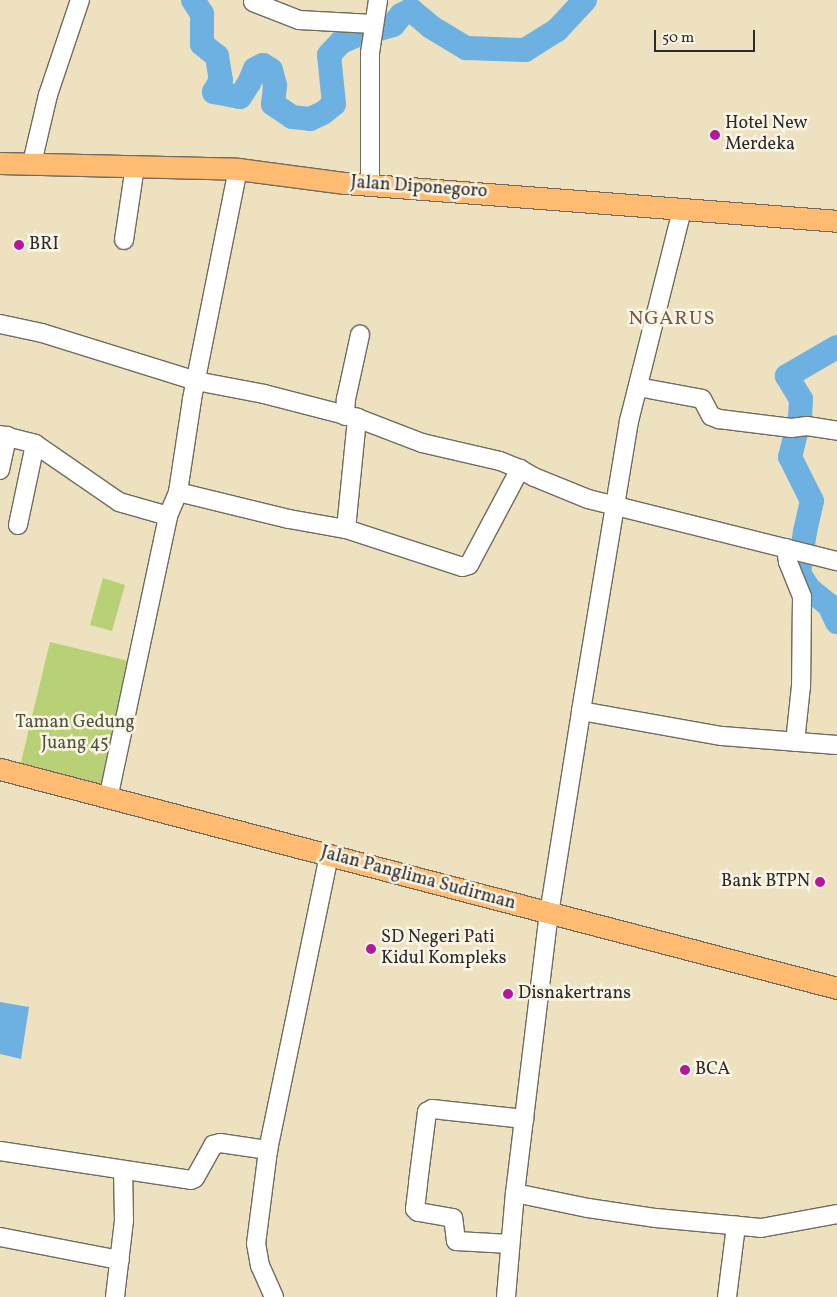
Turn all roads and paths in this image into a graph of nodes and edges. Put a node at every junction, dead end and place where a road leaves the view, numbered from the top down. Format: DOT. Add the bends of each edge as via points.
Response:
graph roads {
  1 [pos="80,0"];
  2 [pos="378,0"];
  3 [pos="253,2"];
  4 [pos="290,8"];
  5 [pos="374,24"];
  6 [pos="0,163"];
  7 [pos="32,163"];
  8 [pos="135,166"];
  9 [pos="238,170"];
  10 [pos="370,185"];
  11 [pos="682,210"];
  12 [pos="837,221"];
  13 [pos="124,240"];
  14 [pos="0,324"];
  15 [pos="360,335"];
  16 [pos="196,381"];
  17 [pos="638,387"];
  18 [pos="351,417"];
  19 [pos="837,431"];
  20 [pos="4,435"];
  21 [pos="34,444"];
  22 [pos="520,469"];
  23 [pos="0,470"];
  24 [pos="178,492"];
  25 [pos="615,506"];
  26 [pos="168,516"];
  27 [pos="18,524"];
  28 [pos="346,528"];
  29 [pos="792,550"];
  30 [pos="832,561"];
  31 [pos="582,711"];
  32 [pos="794,742"];
  33 [pos="837,746"];
  34 [pos="0,769"];
  35 [pos="108,799"];
  36 [pos="329,856"];
  37 [pos="549,914"];
  38 [pos="837,988"];
  39 [pos="524,1119"];
  40 [pos="268,1150"];
  41 [pos="0,1151"];
  42 [pos="123,1170"];
  43 [pos="515,1193"];
  44 [pos="837,1214"];
  45 [pos="736,1226"];
  46 [pos="0,1237"];
  47 [pos="510,1244"];
  48 [pos="120,1260"];
  49 [pos="115,1297"];
  50 [pos="274,1297"];
  51 [pos="506,1297"];
  52 [pos="727,1297"];
  1 -- 7 [label="street" via="48,95"];
  2 -- 5 [label="street"];
  3 -- 4 [label="street"];
  4 -- 5 [label="street" via="299,20"];
  5 -- 10 [label="street" via="370,53"];
  6 -- 7 [label="main road, Jalan Diponegoro"];
  7 -- 8 [label="main road, Jalan Diponegoro"];
  8 -- 9 [label="main road, Jalan Diponegoro"];
  8 -- 13 [label="street"];
  9 -- 10 [label="main road, Jalan Diponegoro"];
  9 -- 16 [label="street"];
  10 -- 11 [label="main road, Jalan Diponegoro"];
  11 -- 12 [label="main road, Jalan Diponegoro"];
  11 -- 17 [label="street"];
  14 -- 16 [label="street" via="42,333"];
  15 -- 18 [label="street" via="346,399"];
  16 -- 18 [label="street" via="264,394"];
  16 -- 24 [label="street"];
  17 -- 19 [label="street" via="702,399 711,416 719,419"];
  17 -- 25 [label="street"];
  18 -- 22 [label="street" via="422,443"];
  18 -- 28 [label="street"];
  20 -- 21 [label="street"];
  20 -- 23 [label="street"];
  21 -- 26 [label="street" via="119,502"];
  21 -- 27 [label="street"];
  22 -- 25 [label="street" via="557,487"];
  22 -- 28 [label="street" via="468,565 462,567"];
  24 -- 26 [label="street"];
  24 -- 28 [label="street" via="289,519"];
  25 -- 29 [label="street"];
  25 -- 31 [label="street"];
  26 -- 35 [label="street"];
  29 -- 30 [label="street"];
  29 -- 32 [label="street" via="788,562 802,597 801,686"];
  31 -- 32 [label="street" via="722,736"];
  31 -- 37 [label="street"];
  32 -- 33 [label="street"];
  34 -- 35 [label="main road, Jalan Panglima Sudirman"];
  35 -- 36 [label="main road, Jalan Panglima Sudirman"];
  36 -- 37 [label="main road, Jalan Panglima Sudirman"];
  36 -- 40 [label="street"];
  37 -- 38 [label="main road, Jalan Panglima Sudirman"];
  37 -- 39 [label="street"];
  39 -- 43 [label="street"];
  39 -- 47 [label="street" via="432,1109 427,1112 415,1209 453,1218 456,1241"];
  40 -- 42 [label="street" via="220,1143 213,1145 191,1180"];
  40 -- 50 [label="street" via="256,1244 260,1266"];
  41 -- 42 [label="street"];
  42 -- 48 [label="street" via="124,1220"];
  43 -- 45 [label="street" via="588,1208"];
  43 -- 47 [label="street"];
  44 -- 45 [label="street" via="761,1228"];
  45 -- 52 [label="street"];
  46 -- 48 [label="street"];
  47 -- 51 [label="street"];
  48 -- 49 [label="street"];
}
